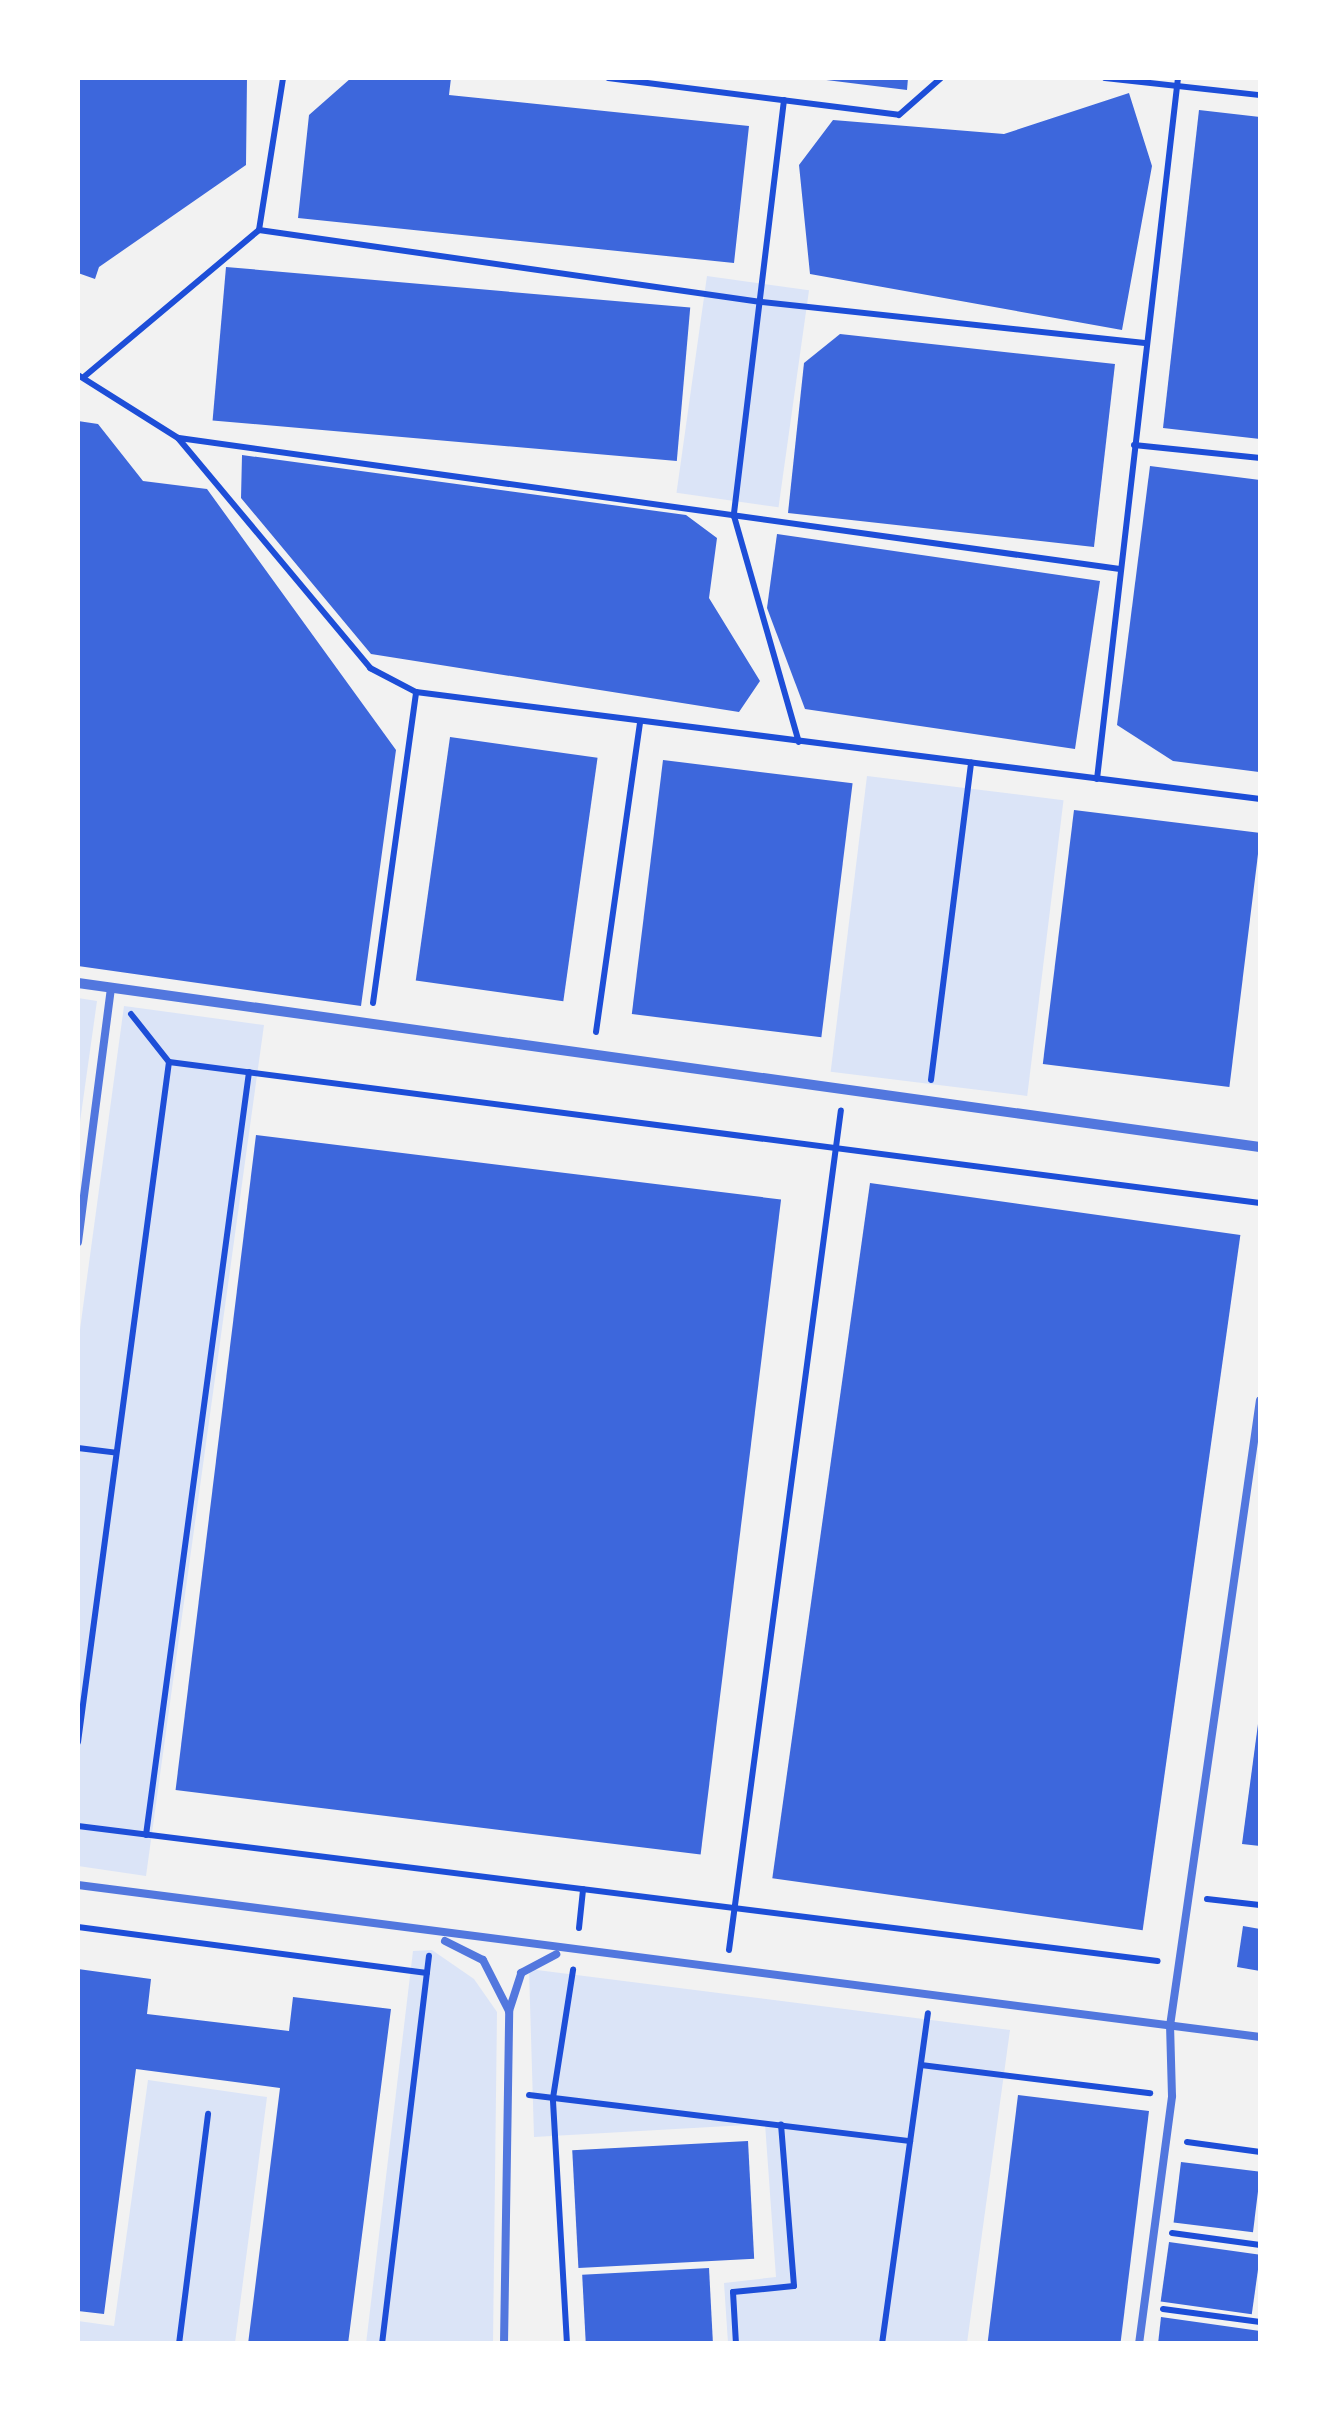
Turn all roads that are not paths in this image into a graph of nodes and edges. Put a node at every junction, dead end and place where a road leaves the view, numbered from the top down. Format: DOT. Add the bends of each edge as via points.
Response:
graph roads {
  1 [pos="78,984"];
  2 [pos="112,988"];
  3 [pos="1260,1147"];
  4 [pos="78,1242"];
  5 [pos="1260,1400"];
  6 [pos="78,1886"];
  7 [pos="432,1936"];
  8 [pos="576,1953"];
  9 [pos="508,2011"];
  10 [pos="1170,2026"];
  11 [pos="1260,2037"];
  12 [pos="504,2344"];
  13 [pos="1139,2344"];
  1 -- 2 [label="street"];
  2 -- 3 [label="street"];
  2 -- 4 [label="lane"];
  5 -- 10 [label="lane"];
  6 -- 7 [label="lane"];
  7 -- 8 [label="lane"];
  7 -- 9 [label="lane" via="482,1960"];
  8 -- 9 [label="lane" via="550,1955 521,1973"];
  8 -- 10 [label="lane"];
  9 -- 12 [label="lane"];
  10 -- 11 [label="lane"];
  10 -- 13 [label="lane" via="1172,2096"];
}
